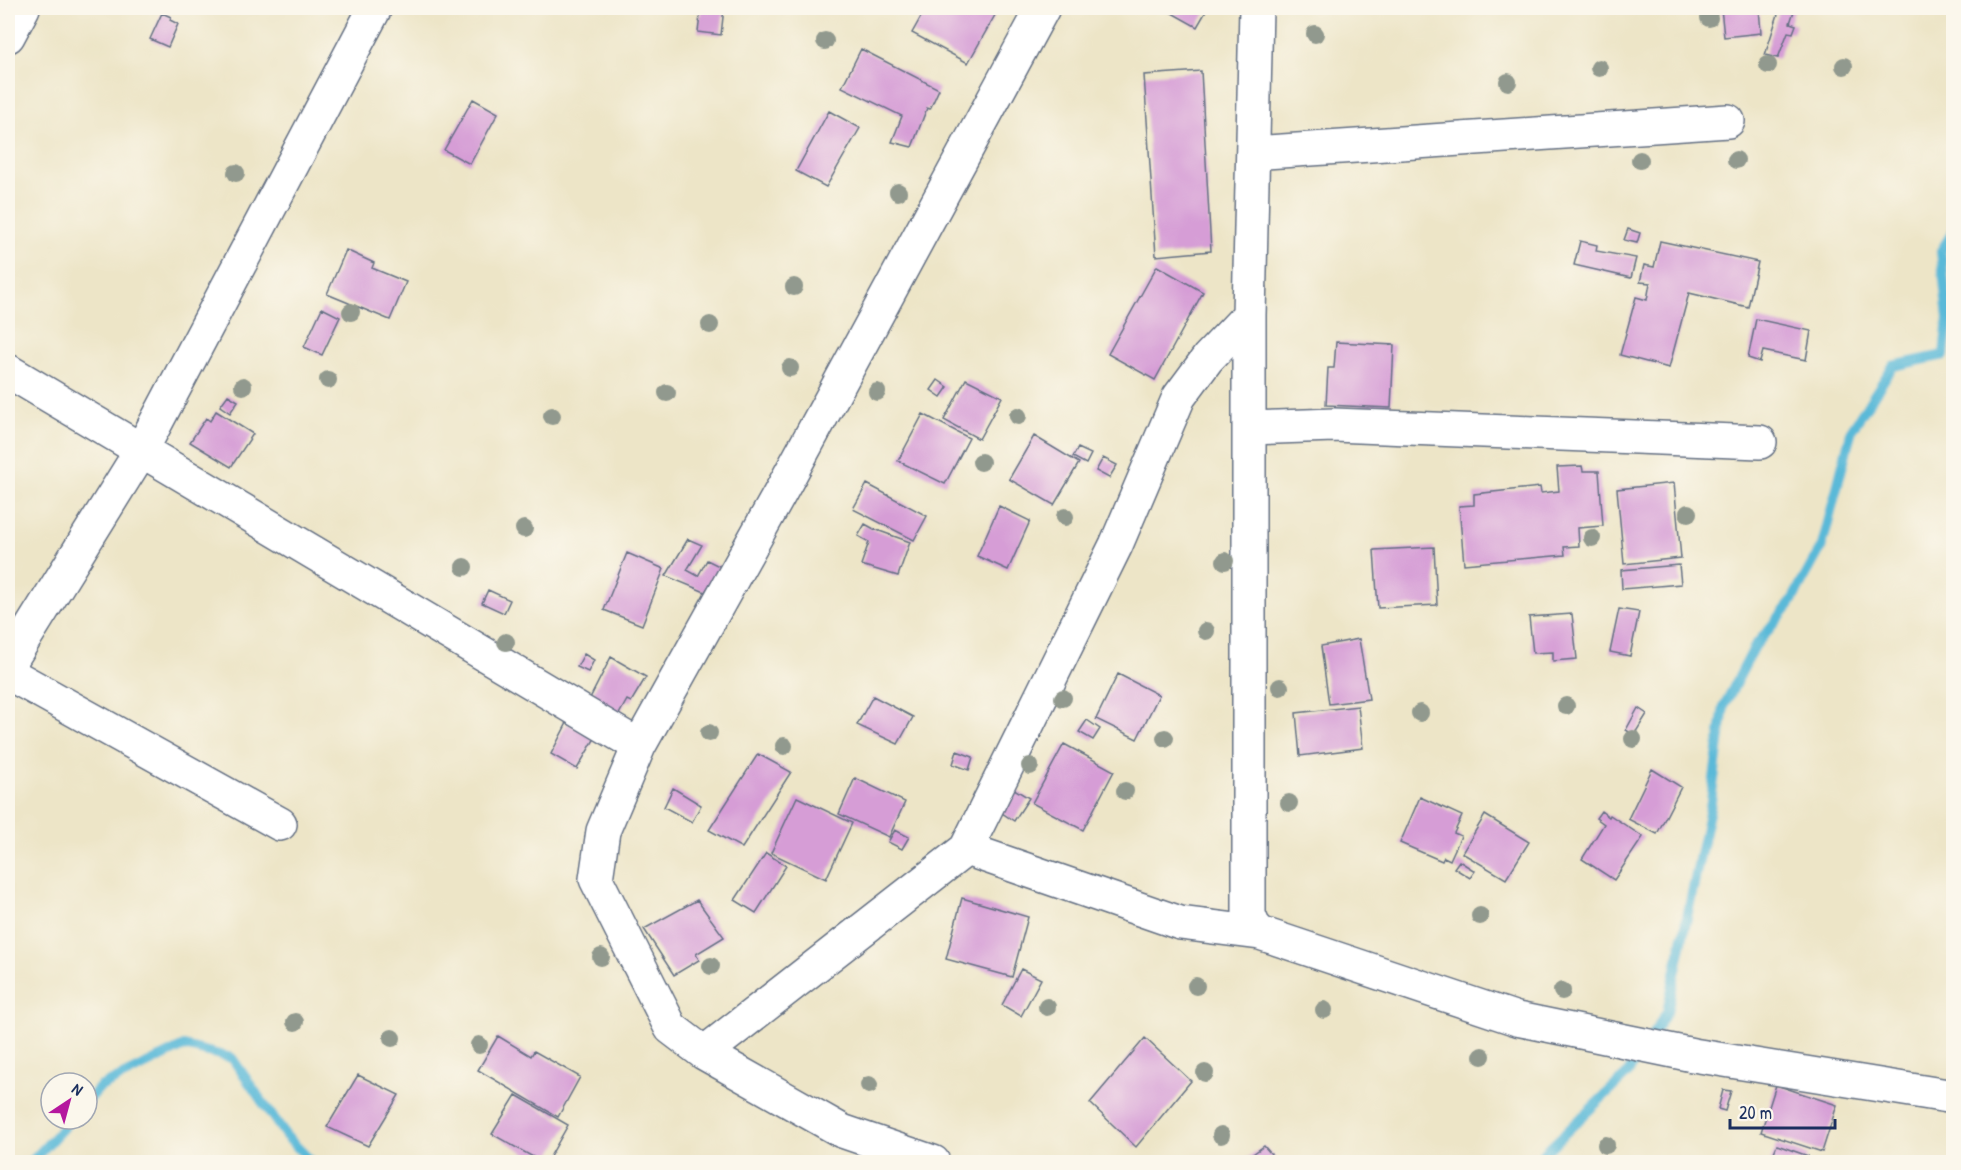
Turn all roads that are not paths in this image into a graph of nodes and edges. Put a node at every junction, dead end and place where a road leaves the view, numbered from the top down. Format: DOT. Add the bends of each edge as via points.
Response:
graph roads {
  1 [pos="23,8"];
  2 [pos="375,8"];
  3 [pos="1044,8"];
  4 [pos="1256,8"];
  5 [pos="8,36"];
  6 [pos="1728,121"];
  7 [pos="1253,153"];
  8 [pos="1249,315"];
  9 [pos="8,371"];
  10 [pos="1249,428"];
  11 [pos="1760,442"];
  12 [pos="141,451"];
  13 [pos="8,665"];
  14 [pos="8,673"];
  15 [pos="639,746"];
  16 [pos="280,824"];
  17 [pos="966,849"];
  18 [pos="1260,933"];
  19 [pos="704,1053"];
  20 [pos="1953,1097"];
  21 [pos="933,1162"];
  1 -- 5 [label="street"];
  2 -- 12 [label="street"];
  3 -- 15 [label="street"];
  4 -- 7 [label="street"];
  6 -- 7 [label="street"];
  7 -- 8 [label="street"];
  8 -- 10 [label="street"];
  8 -- 17 [label="street" via="1208,358 1179,397 1116,546"];
  9 -- 12 [label="street"];
  10 -- 11 [label="street" via="1334,425"];
  10 -- 18 [label="street" via="1249,915"];
  12 -- 13 [label="street"];
  12 -- 15 [label="street"];
  14 -- 16 [label="street"];
  15 -- 19 [label="street" via="603,831 596,879 671,1028"];
  17 -- 18 [label="street" via="1180,923"];
  17 -- 19 [label="street"];
  18 -- 20 [label="street" via="1517,1019 1693,1055"];
  19 -- 21 [label="street" via="842,1131"];
}
